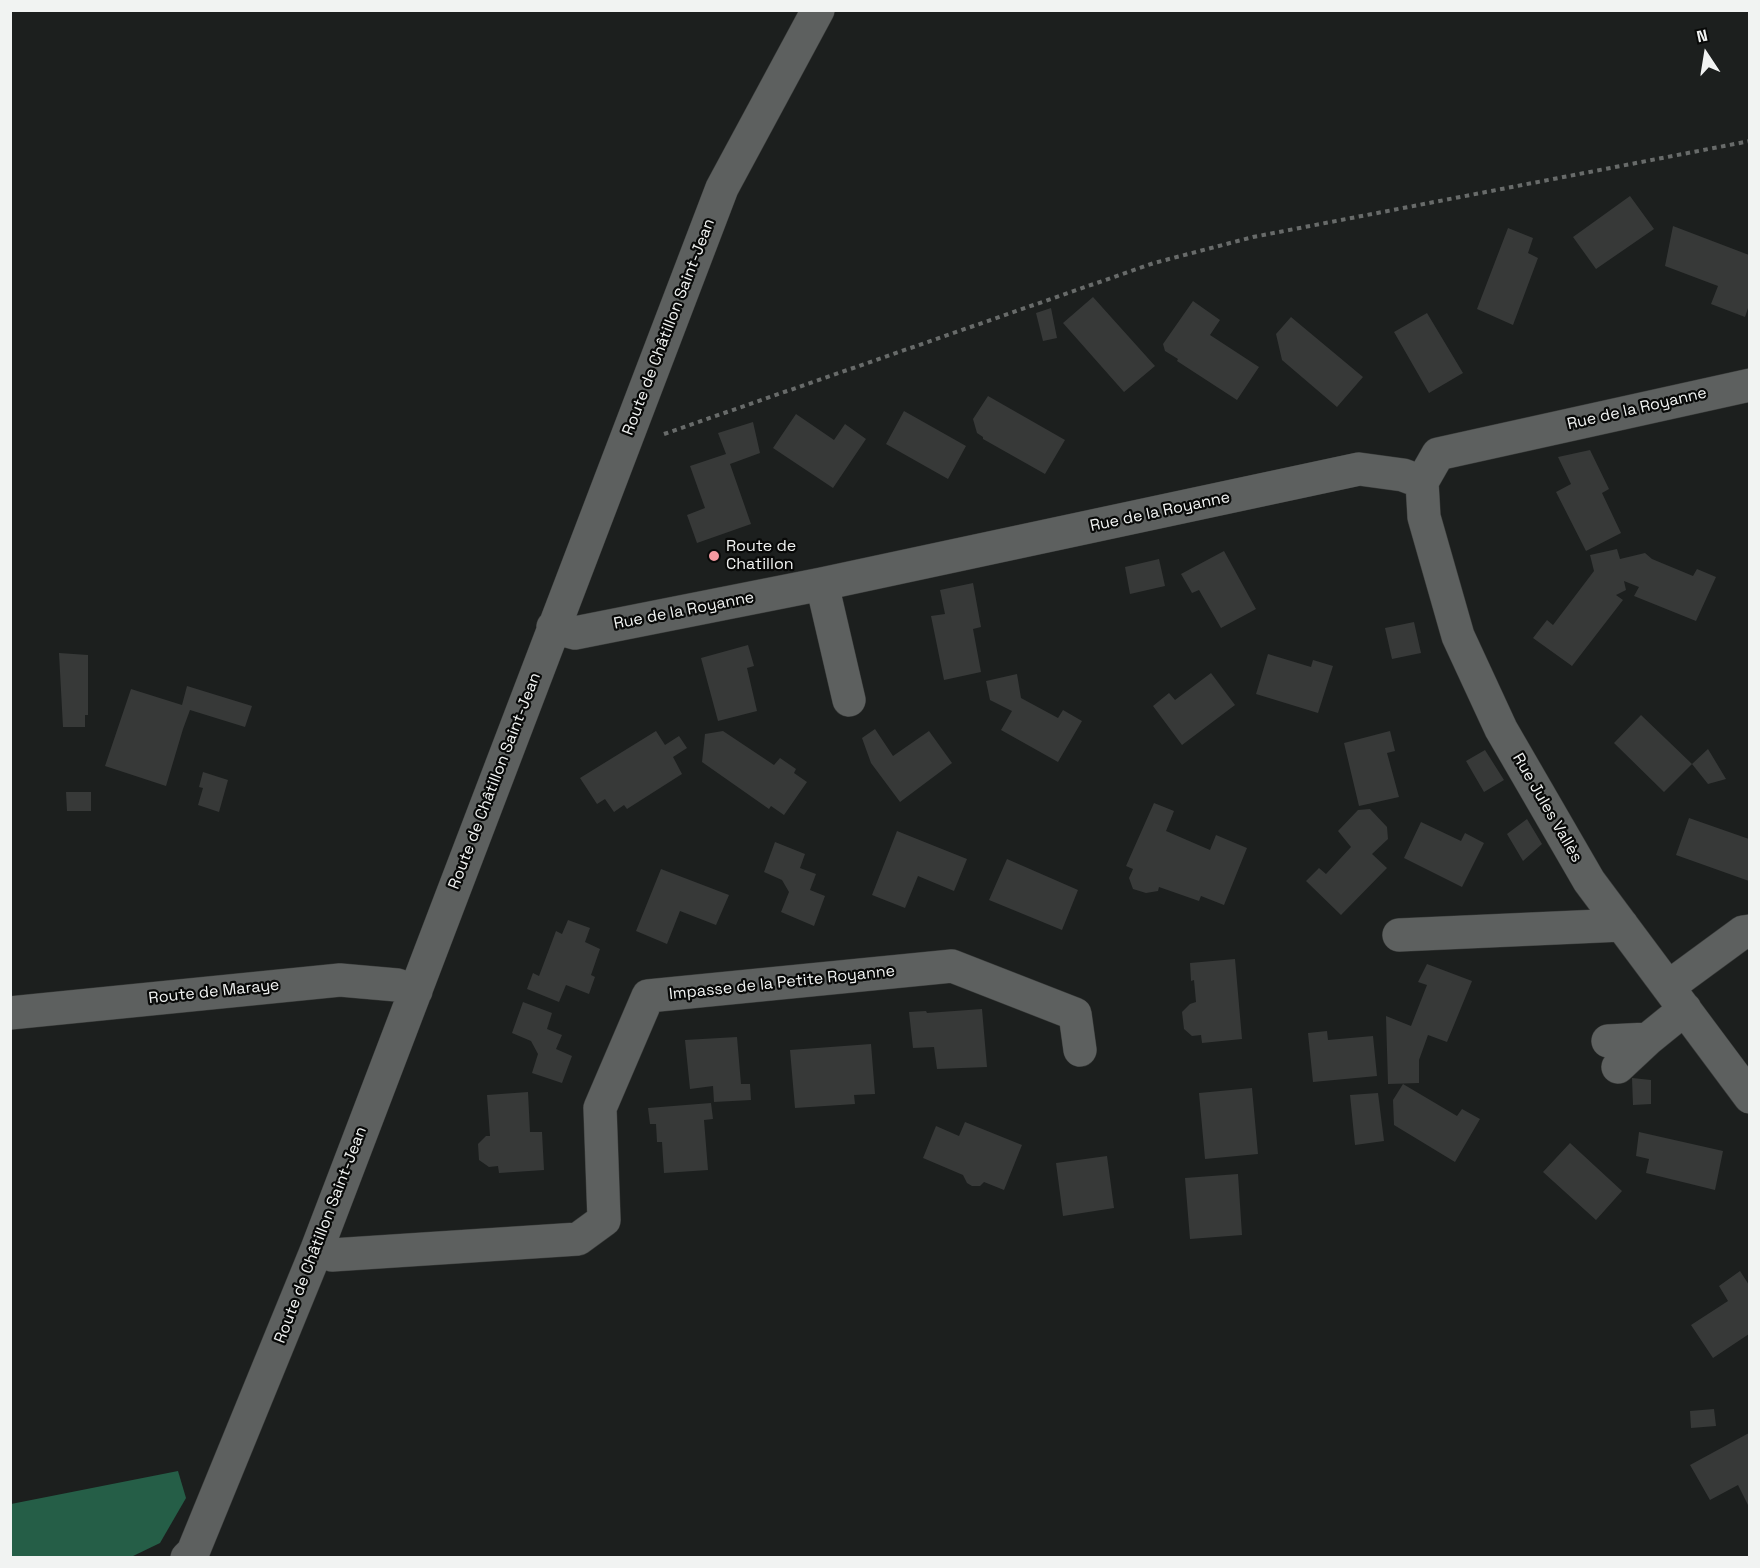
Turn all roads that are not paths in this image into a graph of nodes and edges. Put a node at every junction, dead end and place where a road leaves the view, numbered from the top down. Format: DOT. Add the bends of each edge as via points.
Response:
graph roads {
  1 [pos="818,10"];
  2 [pos="1749,385"];
  3 [pos="1422,482"];
  4 [pos="822,584"];
  5 [pos="554,627"];
  6 [pos="849,700"];
  7 [pos="1622,925"];
  8 [pos="1749,931"];
  9 [pos="1399,935"];
  10 [pos="416,991"];
  11 [pos="1676,998"];
  12 [pos="10,1013"];
  13 [pos="1080,1050"];
  14 [pos="1613,1054"];
  15 [pos="1749,1097"];
  16 [pos="317,1249"];
  17 [pos="187,1557"];
  1 -- 5 [label="street, Route de Châtillon Saint-Jean" via="722,188"];
  2 -- 3 [label="street, Rue de la Royanne" via="1438,454"];
  3 -- 4 [label="street, Rue de la Royanne" via="1403,475 1359,469"];
  3 -- 7 [label="street, Rue Jules Vallès" via="1424,517 1458,636 1501,729 1589,881"];
  4 -- 5 [label="street, Rue de la Royanne" via="575,633"];
  4 -- 6 [label="street"];
  5 -- 10 [label="street, Route de Châtillon Saint-Jean"];
  7 -- 9 [label="street"];
  7 -- 11 [label="street, Rue Jules Vallès"];
  8 -- 11 [label="street" via="1743,932"];
  10 -- 12 [label="street, Route de Maraye" via="397,985 340,980"];
  10 -- 16 [label="street, Route de Châtillon Saint-Jean"];
  11 -- 14 [label="street" via="1648,1039"];
  11 -- 15 [label="street, Rue Jules Vallès"];
  13 -- 16 [label="street, Impasse de la Petite Royanne" via="1075,1014 952,966 648,996 600,1108 604,1220 578,1239 333,1254"];
  16 -- 17 [label="street, Route de Châtillon Saint-Jean" via="194,1552"];
}
